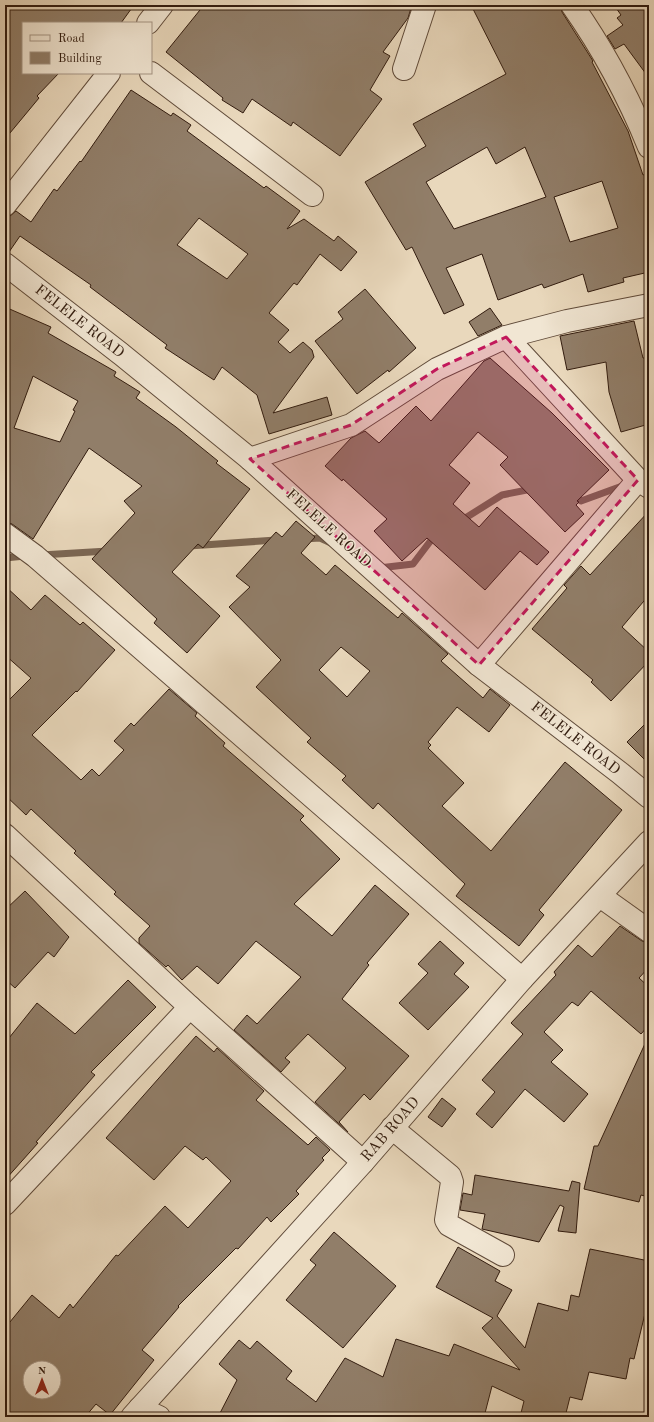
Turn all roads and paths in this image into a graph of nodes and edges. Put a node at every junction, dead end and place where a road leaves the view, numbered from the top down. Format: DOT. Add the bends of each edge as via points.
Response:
graph roads {
  1 [pos="162,5"];
  2 [pos="425,5"];
  3 [pos="572,5"];
  4 [pos="149,22"];
  5 [pos="404,69"];
  6 [pos="108,74"];
  7 [pos="152,74"];
  8 [pos="643,118"];
  9 [pos="649,147"];
  10 [pos="312,195"];
  11 [pos="5,205"];
  12 [pos="5,264"];
  13 [pos="649,306"];
  14 [pos="506,337"];
  15 [pos="250,459"];
  16 [pos="644,484"];
  17 [pos="5,534"];
  18 [pos="479,665"];
  19 [pos="649,797"];
  20 [pos="5,835"];
  21 [pos="649,842"];
  22 [pos="600,896"];
  23 [pos="649,930"];
  24 [pos="522,979"];
  25 [pos="190,1007"];
  26 [pos="392,1128"];
  27 [pos="363,1162"];
  28 [pos="5,1204"];
  29 [pos="503,1255"];
  30 [pos="144,1414"];
  1 -- 4 [label="street"];
  2 -- 5 [label="street"];
  3 -- 8 [label="street"];
  6 -- 11 [label="street"];
  7 -- 10 [label="street"];
  8 -- 9 [label="street"];
  12 -- 15 [label="street, FELELE ROAD"];
  13 -- 14 [label="street" via="567,321"];
  14 -- 15 [label="street" via="437,369 351,425"];
  14 -- 16 [label="street"];
  15 -- 18 [label="street, FELELE ROAD"];
  16 -- 18 [label="street"];
  17 -- 24 [label="street" via="35,556"];
  18 -- 19 [label="street, FELELE ROAD"];
  20 -- 25 [label="street"];
  21 -- 22 [label="street, RAB ROAD"];
  22 -- 23 [label="street"];
  22 -- 24 [label="street, RAB ROAD"];
  24 -- 26 [label="street, RAB ROAD"];
  25 -- 27 [label="street"];
  25 -- 28 [label="street"];
  26 -- 27 [label="street, RAB ROAD"];
  26 -- 29 [label="street" via="450,1176 452,1182 446,1220 449,1225"];
  27 -- 30 [label="street, RAB ROAD"];
}
